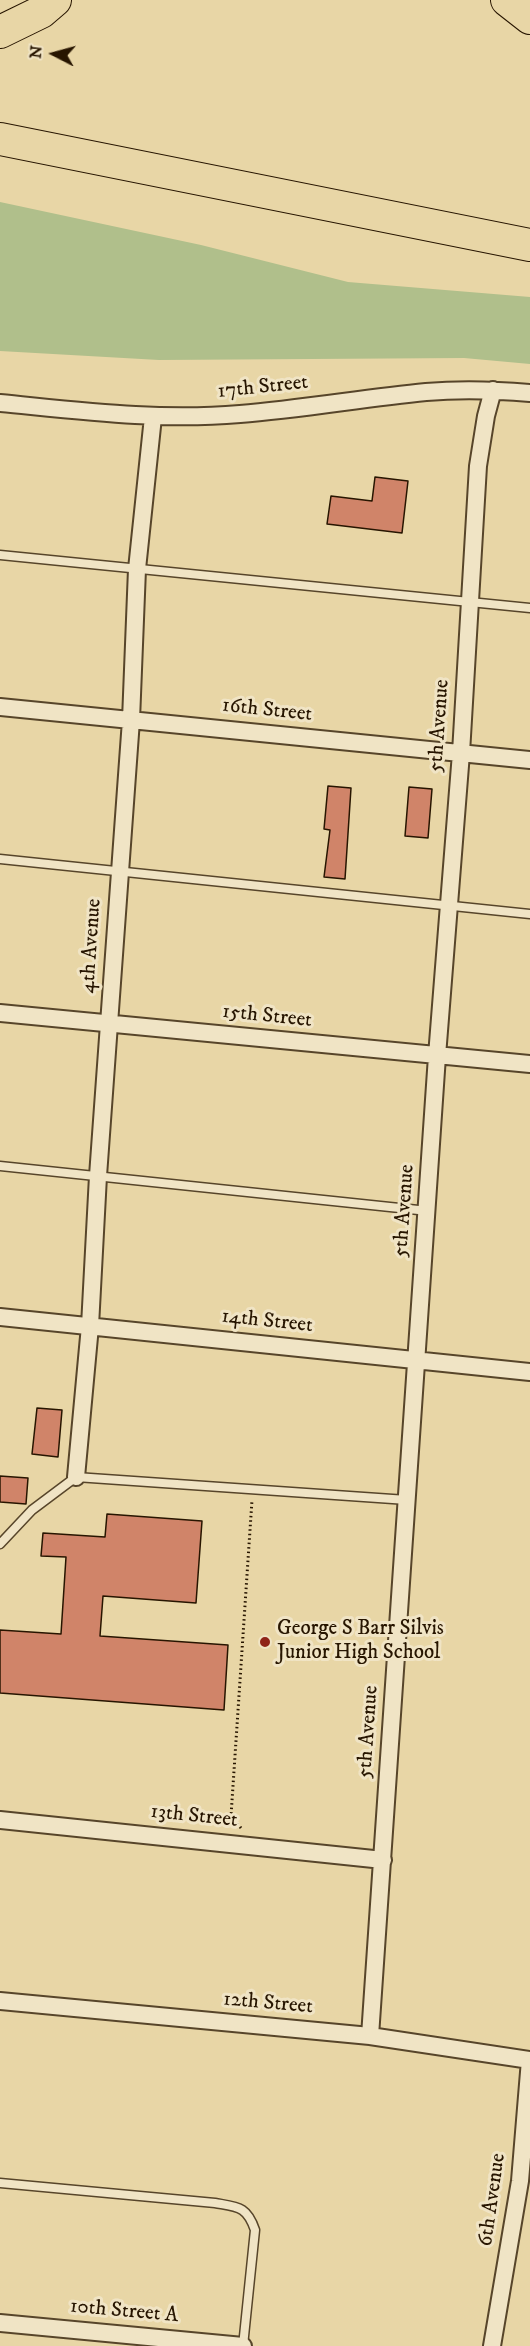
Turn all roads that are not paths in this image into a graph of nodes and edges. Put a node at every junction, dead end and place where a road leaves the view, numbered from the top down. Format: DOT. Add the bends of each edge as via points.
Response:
graph roads {
  1 [pos="55,0"];
  2 [pos="507,0"];
  3 [pos="530,18"];
  4 [pos="0,33"];
  5 [pos="0,139"];
  6 [pos="530,246"];
  7 [pos="493,390"];
  8 [pos="530,393"];
  9 [pos="0,403"];
  10 [pos="153,417"];
  11 [pos="0,555"];
  12 [pos="137,569"];
  13 [pos="470,602"];
  14 [pos="530,608"];
  15 [pos="0,707"];
  16 [pos="132,720"];
  17 [pos="461,753"];
  18 [pos="530,760"];
  19 [pos="0,859"];
  20 [pos="119,871"];
  21 [pos="448,906"];
  22 [pos="530,914"];
  23 [pos="0,1013"];
  24 [pos="109,1025"];
  25 [pos="437,1056"];
  26 [pos="530,1064"];
  27 [pos="0,1166"];
  28 [pos="98,1176"];
  29 [pos="428,1211"];
  30 [pos="0,1317"];
  31 [pos="90,1326"];
  32 [pos="417,1361"];
  33 [pos="530,1372"];
  34 [pos="76,1477"];
  35 [pos="408,1500"];
  36 [pos="0,1544"];
  37 [pos="0,1820"];
  38 [pos="382,1860"];
  39 [pos="0,2001"];
  40 [pos="370,2036"];
  41 [pos="530,2060"];
  42 [pos="525,2181"];
  43 [pos="0,2183"];
  44 [pos="0,2323"];
  45 [pos="65,2329"];
  46 [pos="64,2346"];
  47 [pos="243,2346"];
  48 [pos="492,2346"];
  1 -- 4 [label="highway" via="41,12"];
  2 -- 3 [label="highway"];
  5 -- 6 [label="highway"];
  7 -- 8 [label="street, 17th Street"];
  7 -- 10 [label="street, 17th Street" via="427,392 241,414"];
  7 -- 13 [label="street, 5th Avenue" via="478,466"];
  9 -- 10 [label="street, 17th Street"];
  10 -- 12 [label="street, 4th Avenue"];
  11 -- 12 [label="lane"];
  12 -- 13 [label="lane"];
  12 -- 16 [label="street, 4th Avenue"];
  13 -- 14 [label="lane"];
  13 -- 17 [label="street, 5th Avenue"];
  15 -- 16 [label="street, 16th Street"];
  16 -- 17 [label="street, 16th Street"];
  16 -- 20 [label="street, 4th Avenue"];
  17 -- 18 [label="street, 16th Street"];
  17 -- 21 [label="street, 5th Avenue"];
  19 -- 20 [label="lane"];
  20 -- 21 [label="lane"];
  20 -- 24 [label="street, 4th Avenue"];
  21 -- 22 [label="lane"];
  21 -- 25 [label="street, 5th Avenue"];
  23 -- 24 [label="street, 15th Street"];
  24 -- 25 [label="street, 15th Street"];
  24 -- 28 [label="street, 4th Avenue"];
  25 -- 26 [label="street, 15th Street"];
  25 -- 29 [label="street, 5th Avenue"];
  27 -- 28 [label="lane"];
  28 -- 29 [label="lane"];
  28 -- 31 [label="street, 4th Avenue"];
  29 -- 32 [label="street, 5th Avenue"];
  30 -- 31 [label="street, 14th Street"];
  31 -- 32 [label="street, 14th Street"];
  31 -- 34 [label="street, 4th Avenue"];
  32 -- 33 [label="street, 14th Street"];
  32 -- 35 [label="street, 5th Avenue"];
  34 -- 35 [label="lane"];
  34 -- 36 [label="lane" via="32,1510"];
  35 -- 38 [label="street, 5th Avenue"];
  37 -- 38 [label="street, 13th Street"];
  38 -- 40 [label="street, 5th Avenue"];
  39 -- 40 [label="street, 12th Street"];
  40 -- 41 [label="street, 12th Street"];
  41 -- 42 [label="street, 6th Avenue"];
  42 -- 48 [label="street, 6th Avenue"];
  43 -- 47 [label="lane" via="215,2203 245,2210 255,2230"];
  44 -- 45 [label="street, 10th Street A"];
  45 -- 46 [label="street"];
  45 -- 47 [label="street, 10th Street A"];
}
